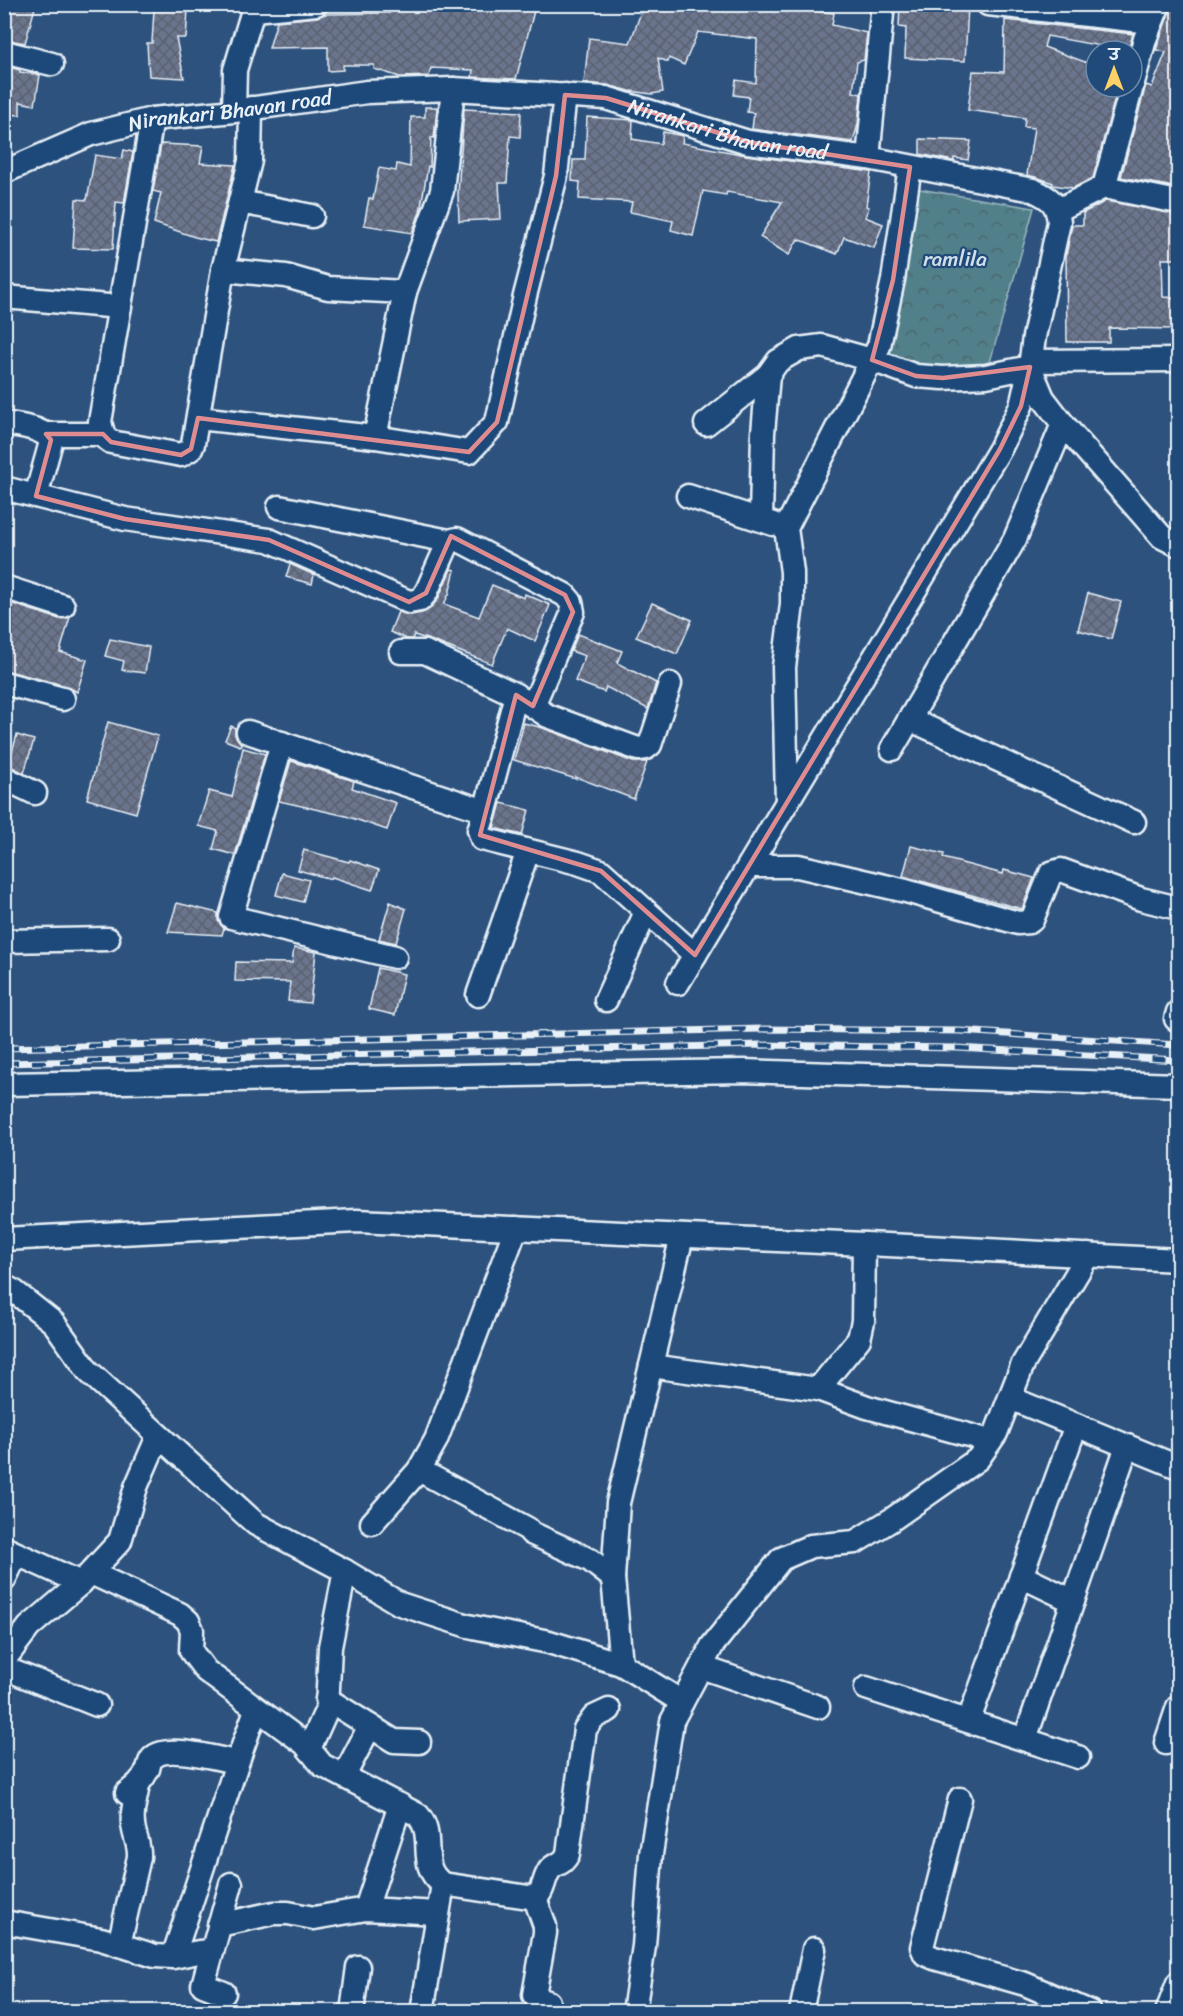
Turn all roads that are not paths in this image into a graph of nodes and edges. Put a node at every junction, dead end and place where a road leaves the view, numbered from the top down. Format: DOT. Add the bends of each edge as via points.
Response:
graph roads {
  1 [pos="316,4"];
  2 [pos="883,4"];
  3 [pos="988,4"];
  4 [pos="255,7"];
  5 [pos="1155,13"];
  6 [pos="4,52"];
  7 [pos="52,64"];
  8 [pos="453,89"];
  9 [pos="565,95"];
  10 [pos="242,110"];
  11 [pos="152,119"];
  12 [pos="867,158"];
  13 [pos="910,167"];
  14 [pos="4,172"];
  15 [pos="1104,187"];
  16 [pos="240,202"];
  17 [pos="1179,202"];
  18 [pos="1058,210"];
  19 [pos="312,216"];
  20 [pos="223,270"];
  21 [pos="405,292"];
  22 [pos="4,297"];
  23 [pos="120,307"];
  24 [pos="872,360"];
  25 [pos="1179,360"];
  26 [pos="1031,364"];
  27 [pos="768,375"];
  28 [pos="198,418"];
  29 [pos="4,423"];
  30 [pos="706,424"];
  31 [pos="1063,424"];
  32 [pos="46,434"];
  33 [pos="103,434"];
  34 [pos="375,437"];
  35 [pos="4,488"];
  36 [pos="36,496"];
  37 [pos="688,496"];
  38 [pos="279,507"];
  39 [pos="760,519"];
  40 [pos="786,528"];
  41 [pos="449,541"];
  42 [pos="1179,545"];
  43 [pos="4,587"];
  44 [pos="63,606"];
  45 [pos="401,652"];
  46 [pos="4,683"];
  47 [pos="670,684"];
  48 [pos="63,699"];
  49 [pos="524,700"];
  50 [pos="909,719"];
  51 [pos="248,732"];
  52 [pos="282,743"];
  53 [pos="892,749"];
  54 [pos="4,778"];
  55 [pos="35,793"];
  56 [pos="787,803"];
  57 [pos="485,811"];
  58 [pos="1134,822"];
  59 [pos="528,851"];
  60 [pos="749,866"];
  61 [pos="1179,908"];
  62 [pos="646,912"];
  63 [pos="108,939"];
  64 [pos="4,941"];
  65 [pos="695,955"];
  66 [pos="395,957"];
  67 [pos="678,983"];
  68 [pos="478,995"];
  69 [pos="606,1000"];
  70 [pos="4,1084"];
  71 [pos="1179,1085"];
  72 [pos="516,1228"];
  73 [pos="682,1236"];
  74 [pos="4,1239"];
  75 [pos="864,1244"];
  76 [pos="1088,1255"];
  77 [pos="1179,1260"];
  78 [pos="4,1286"];
  79 [pos="651,1366"];
  80 [pos="818,1389"];
  81 [pos="1010,1398"];
  82 [pos="1076,1425"];
  83 [pos="158,1436"];
  84 [pos="990,1441"];
  85 [pos="1127,1446"];
  86 [pos="1179,1467"];
  87 [pos="419,1470"];
  88 [pos="372,1523"];
  89 [pos="10,1551"];
  90 [pos="345,1571"];
  91 [pos="1021,1576"];
  92 [pos="86,1578"];
  93 [pos="613,1578"];
  94 [pos="4,1580"];
  95 [pos="1073,1601"];
  96 [pos="4,1660"];
  97 [pos="621,1664"];
  98 [pos="701,1667"];
  99 [pos="4,1668"];
  100 [pos="866,1688"];
  101 [pos="327,1699"];
  102 [pos="97,1705"];
  103 [pos="818,1707"];
  104 [pos="1179,1707"];
  105 [pos="256,1710"];
  106 [pos="609,1710"];
  107 [pos="677,1711"];
  108 [pos="969,1720"];
  109 [pos="370,1726"];
  110 [pos="1025,1739"];
  111 [pos="419,1742"];
  112 [pos="1166,1743"];
  113 [pos="309,1749"];
  114 [pos="1078,1756"];
  115 [pos="236,1762"];
  116 [pos="344,1776"];
  117 [pos="960,1799"];
  118 [pos="400,1804"];
  119 [pos="231,1884"];
  120 [pos="443,1884"];
  121 [pos="535,1898"];
  122 [pos="366,1909"];
  123 [pos="438,1913"];
  124 [pos="4,1922"];
  125 [pos="219,1925"];
  126 [pos="119,1944"];
  127 [pos="814,1949"];
  128 [pos="212,1951"];
  129 [pos="173,1957"];
  130 [pos="358,1967"];
  131 [pos="1179,1983"];
  132 [pos="225,1993"];
  133 [pos="352,2012"];
  134 [pos="422,2012"];
  135 [pos="549,2012"];
  136 [pos="634,2012"];
  137 [pos="801,2012"];
  138 [pos="1090,2012"];
  139 [pos="1167,2012"];
  1 -- 4 [label="street"];
  2 -- 12 [label="street"];
  3 -- 5 [label="street"];
  4 -- 10 [label="street" via="235,70"];
  5 -- 15 [label="street"];
  6 -- 7 [label="street"];
  8 -- 9 [label="street, Nirankari Bhavan road"];
  8 -- 10 [label="street, Nirankari Bhavan road" via="367,92"];
  8 -- 21 [label="street" via="442,191"];
  9 -- 12 [label="street, Nirankari Bhavan road" via="606,98 748,142"];
  9 -- 34 [label="street" via="556,176 497,422 470,452"];
  10 -- 11 [label="street, Nirankari Bhavan road"];
  10 -- 16 [label="street" via="250,161"];
  11 -- 14 [label="street, Nirankari Bhavan road" via="91,134"];
  11 -- 23 [label="street"];
  12 -- 13 [label="street, Nirankari Bhavan road"];
  13 -- 18 [label="street, Nirankari Bhavan road" via="1033,190 1051,200"];
  13 -- 24 [label="street" via="893,280 879,346"];
  15 -- 17 [label="street"];
  15 -- 18 [label="street"];
  16 -- 19 [label="street"];
  16 -- 20 [label="street"];
  18 -- 26 [label="street" via="1059,222"];
  20 -- 21 [label="street" via="286,276 328,288"];
  20 -- 28 [label="street"];
  21 -- 34 [label="street"];
  22 -- 23 [label="street"];
  23 -- 33 [label="street" via="100,422"];
  24 -- 26 [label="street" via="916,376 943,378 986,376"];
  24 -- 27 [label="street" via="822,346 800,349 778,361"];
  24 -- 40 [label="street"];
  25 -- 26 [label="street"];
  26 -- 31 [label="street" via="1043,398"];
  26 -- 56 [label="street" via="1021,406 1000,449"];
  27 -- 30 [label="street"];
  27 -- 39 [label="street"];
  28 -- 33 [label="street" via="191,449 181,455 111,442"];
  28 -- 34 [label="street"];
  29 -- 32 [label="street"];
  31 -- 42 [label="street" via="1162,537"];
  31 -- 50 [label="street" via="1015,539"];
  32 -- 33 [label="street"];
  32 -- 36 [label="street" via="51,442"];
  35 -- 36 [label="street"];
  36 -- 41 [label="street" via="125,519 269,540 409,602 420,600 426,593"];
  37 -- 39 [label="street"];
  38 -- 41 [label="street"];
  39 -- 40 [label="street"];
  40 -- 56 [label="street" via="792,572 784,667"];
  41 -- 49 [label="street" via="457,539 565,595 571,602 573,612"];
  43 -- 44 [label="street"];
  45 -- 49 [label="street" via="425,652"];
  46 -- 48 [label="street"];
  47 -- 49 [label="street" via="650,745 638,749 548,716"];
  49 -- 57 [label="street"];
  50 -- 53 [label="street"];
  50 -- 58 [label="street"];
  51 -- 52 [label="street"];
  52 -- 57 [label="street"];
  52 -- 66 [label="street" via="231,917"];
  54 -- 55 [label="street"];
  56 -- 60 [label="street"];
  57 -- 59 [label="street" via="479,830 482,839"];
  59 -- 62 [label="street" via="601,871"];
  59 -- 68 [label="street"];
  60 -- 61 [label="street" via="798,866 1018,923 1032,920 1051,873 1061,870 1141,899"];
  60 -- 65 [label="street"];
  62 -- 65 [label="street"];
  62 -- 69 [label="street"];
  63 -- 64 [label="street"];
  65 -- 67 [label="street"];
  70 -- 71 [label="street" via="743,1071"];
  72 -- 73 [label="street"];
  72 -- 74 [label="street" via="357,1221"];
  72 -- 87 [label="street" via="436,1440"];
  73 -- 75 [label="street"];
  73 -- 79 [label="street"];
  75 -- 76 [label="street"];
  75 -- 80 [label="street" via="863,1321 859,1339"];
  76 -- 77 [label="street"];
  76 -- 81 [label="street" via="1023,1365"];
  78 -- 83 [label="street" via="54,1323 88,1371"];
  79 -- 80 [label="street"];
  79 -- 93 [label="street" via="618,1503"];
  80 -- 84 [label="street" via="867,1407"];
  81 -- 82 [label="street"];
  81 -- 84 [label="street"];
  82 -- 85 [label="street"];
  82 -- 91 [label="street"];
  83 -- 90 [label="street" via="256,1524"];
  83 -- 92 [label="street" via="136,1487 120,1541"];
  84 -- 98 [label="street" via="978,1459 855,1542 811,1546 781,1559 712,1646"];
  85 -- 86 [label="street"];
  85 -- 95 [label="street"];
  87 -- 88 [label="street"];
  87 -- 93 [label="street" via="531,1533 590,1560"];
  89 -- 92 [label="street"];
  89 -- 94 [label="street"];
  90 -- 97 [label="street" via="400,1604 468,1626 549,1642"];
  90 -- 101 [label="street" via="333,1627"];
  91 -- 95 [label="street"];
  91 -- 108 [label="street"];
  92 -- 96 [label="street" via="29,1627"];
  92 -- 105 [label="street" via="180,1614 192,1630 191,1651 198,1662"];
  93 -- 97 [label="street"];
  95 -- 110 [label="street"];
  97 -- 107 [label="street"];
  98 -- 103 [label="street"];
  98 -- 107 [label="street"];
  99 -- 102 [label="street"];
  100 -- 108 [label="street"];
  101 -- 109 [label="street"];
  101 -- 113 [label="street" via="324,1719"];
  104 -- 112 [label="street"];
  105 -- 113 [label="street"];
  105 -- 115 [label="street"];
  106 -- 121 [label="street" via="594,1717 585,1729 568,1854 562,1864 551,1867 540,1895"];
  107 -- 136 [label="street" via="651,1854"];
  108 -- 110 [label="street"];
  109 -- 111 [label="street" via="394,1741"];
  109 -- 116 [label="street"];
  110 -- 114 [label="street"];
  113 -- 116 [label="street" via="322,1764"];
  115 -- 126 [label="street" via="161,1752 151,1759 130,1791 133,1827 140,1848"];
  115 -- 129 [label="street"];
  116 -- 118 [label="street"];
  117 -- 138 [label="street" via="922,1947 925,1954 1025,1984"];
  118 -- 120 [label="street" via="424,1823 428,1866"];
  118 -- 122 [label="street"];
  119 -- 125 [label="street"];
  120 -- 121 [label="street"];
  120 -- 123 [label="street"];
  121 -- 135 [label="street" via="545,1933 534,1995 548,2002"];
  122 -- 123 [label="street"];
  122 -- 125 [label="street" via="314,1918 274,1913"];
  123 -- 134 [label="street"];
  124 -- 126 [label="street"];
  125 -- 128 [label="street"];
  126 -- 129 [label="street" via="154,1956"];
  127 -- 137 [label="street"];
  128 -- 129 [label="street"];
  128 -- 132 [label="street" via="202,1985"];
  130 -- 133 [label="street"];
  131 -- 139 [label="street"];
}
